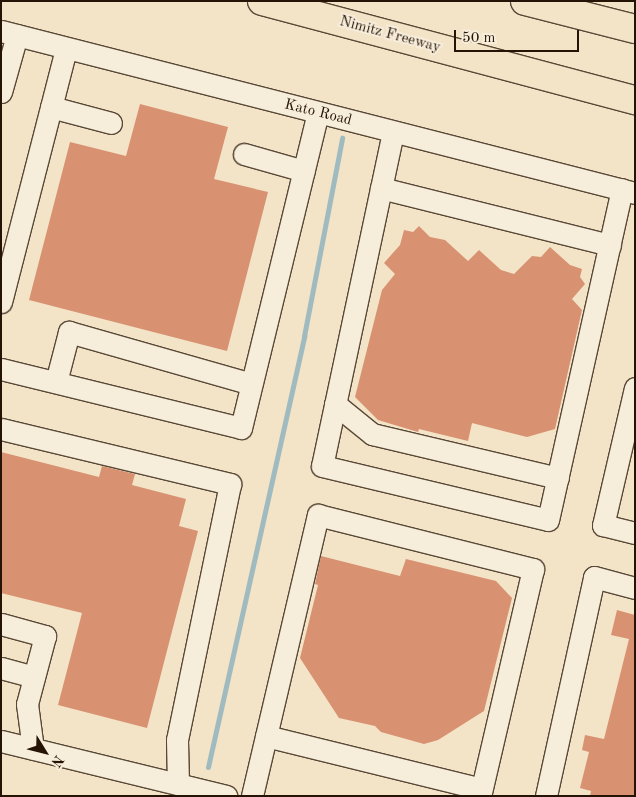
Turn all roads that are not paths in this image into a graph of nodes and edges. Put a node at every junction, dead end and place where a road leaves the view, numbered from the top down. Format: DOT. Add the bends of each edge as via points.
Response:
graph roads {
  1 [pos="262,1"];
  2 [pos="525,1"];
  3 [pos="635,29"];
  4 [pos="9,33"];
  5 [pos="66,48"];
  6 [pos="1,92"];
  7 [pos="635,100"];
  8 [pos="51,107"];
  9 [pos="318,113"];
  10 [pos="111,123"];
  11 [pos="393,132"];
  12 [pos="244,154"];
  13 [pos="304,171"];
  14 [pos="381,188"];
  15 [pos="628,191"];
  16 [pos="610,245"];
  17 [pos="1,302"];
  18 [pos="1,369"];
  19 [pos="56,382"];
  20 [pos="252,384"];
  21 [pos="635,388"];
  22 [pos="335,404"];
  23 [pos="1,429"];
  24 [pos="558,478"];
  25 [pos="635,533"];
  26 [pos="635,588"];
  27 [pos="1,624"];
  28 [pos="1,668"];
  29 [pos="34,677"];
  30 [pos="266,736"];
  31 [pos="1,741"];
  32 [pos="33,749"];
  33 [pos="166,787"];
  34 [pos="480,792"];
  35 [pos="226,796"];
  36 [pos="252,796"];
  37 [pos="546,796"];
  1 -- 7 [label="highway, Nimitz Freeway"];
  2 -- 3 [label="highway"];
  4 -- 5 [label="street, Kato Road"];
  4 -- 6 [label="street"];
  5 -- 8 [label="street"];
  5 -- 9 [label="street, Kato Road"];
  8 -- 10 [label="street"];
  8 -- 17 [label="street"];
  9 -- 11 [label="street, Kato Road"];
  9 -- 13 [label="street"];
  11 -- 14 [label="street"];
  11 -- 15 [label="street, Kato Road"];
  12 -- 13 [label="street"];
  13 -- 20 [label="street"];
  14 -- 16 [label="street"];
  14 -- 22 [label="street"];
  15 -- 16 [label="street"];
  16 -- 24 [label="street"];
  18 -- 19 [label="street"];
  19 -- 20 [label="street" via="241,428"];
  19 -- 20 [label="street" via="69,332"];
  21 -- 25 [label="street" via="603,525"];
  22 -- 24 [label="street" via="372,434"];
  22 -- 24 [label="street" via="322,466 548,520"];
  23 -- 33 [label="street" via="230,484"];
  26 -- 37 [label="street" via="594,577"];
  27 -- 29 [label="street" via="45,636"];
  28 -- 29 [label="street"];
  29 -- 32 [label="street" via="27,704"];
  30 -- 34 [label="street"];
  30 -- 34 [label="street" via="318,515 533,569"];
  30 -- 36 [label="street"];
  31 -- 32 [label="street"];
  32 -- 33 [label="street"];
  33 -- 35 [label="street"];
}
